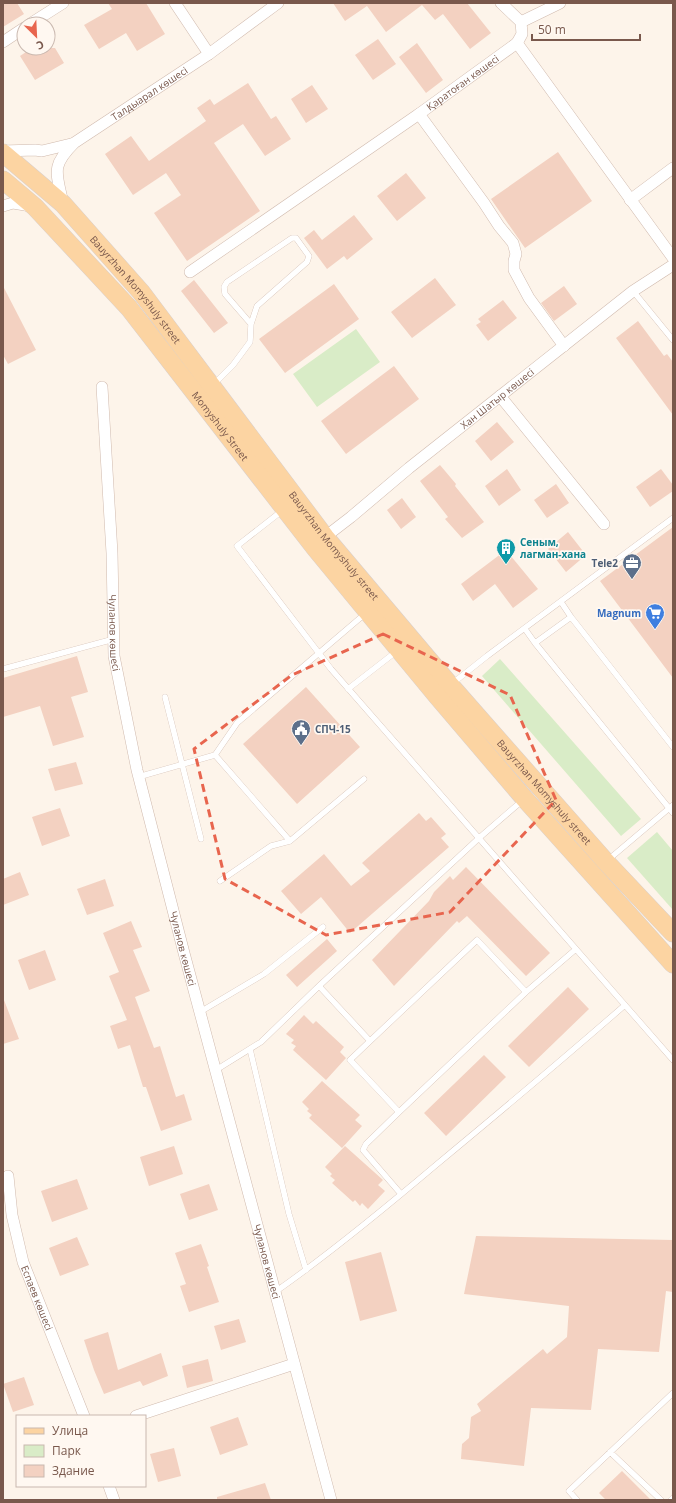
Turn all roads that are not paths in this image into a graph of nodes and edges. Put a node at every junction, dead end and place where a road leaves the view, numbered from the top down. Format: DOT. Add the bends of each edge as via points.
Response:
graph roads {
  1 [pos="63,3"];
  2 [pos="175,3"];
  3 [pos="278,3"];
  4 [pos="501,3"];
  5 [pos="560,3"];
  6 [pos="43,16"];
  7 [pos="521,22"];
  8 [pos="16,33"];
  9 [pos="3,42"];
  10 [pos="517,43"];
  11 [pos="209,54"];
  12 [pos="419,114"];
  13 [pos="74,143"];
  14 [pos="3,152"];
  15 [pos="673,168"];
  16 [pos="3,180"];
  17 [pos="630,200"];
  18 [pos="63,204"];
  19 [pos="3,206"];
  20 [pos="35,207"];
  21 [pos="673,258"];
  22 [pos="673,264"];
  23 [pos="190,272"];
  24 [pos="633,291"];
  25 [pos="251,324"];
  26 [pos="673,340"];
  27 [pos="564,346"];
  28 [pos="212,386"];
  29 [pos="102,387"];
  30 [pos="500,396"];
  31 [pos="285,509"];
  32 [pos="673,518"];
  33 [pos="604,524"];
  34 [pos="325,537"];
  35 [pos="561,602"];
  36 [pos="368,612"];
  37 [pos="571,617"];
  38 [pos="525,629"];
  39 [pos="114,639"];
  40 [pos="535,643"];
  41 [pos="399,650"];
  42 [pos="319,653"];
  43 [pos="3,669"];
  44 [pos="348,689"];
  45 [pos="444,691"];
  46 [pos="166,697"];
  47 [pos="673,747"];
  48 [pos="215,755"];
  49 [pos="182,764"];
  50 [pos="138,776"];
  51 [pos="364,779"];
  52 [pos="524,798"];
  53 [pos="672,808"];
  54 [pos="479,838"];
  55 [pos="201,839"];
  56 [pos="290,841"];
  57 [pos="599,868"];
  58 [pos="220,881"];
  59 [pos="323,927"];
  60 [pos="673,933"];
  61 [pos="576,949"];
  62 [pos="673,964"];
  63 [pos="319,986"];
  64 [pos="526,992"];
  65 [pos="626,1005"];
  66 [pos="200,1012"];
  67 [pos="370,1041"];
  68 [pos="250,1049"];
  69 [pos="673,1060"];
  70 [pos="216,1070"];
  71 [pos="399,1112"];
  72 [pos="8,1176"];
  73 [pos="401,1194"];
  74 [pos="306,1270"];
  75 [pos="275,1292"];
  76 [pos="294,1364"];
  77 [pos="673,1393"];
  78 [pos="84,1415"];
  79 [pos="139,1415"];
  80 [pos="610,1452"];
  81 [pos="109,1487"];
  82 [pos="673,1498"];
  83 [pos="114,1500"];
  84 [pos="331,1500"];
  85 [pos="576,1500"];
  86 [pos="661,1500"];
  87 [pos="671,1500"];
  1 -- 6 [label="street"];
  2 -- 11 [label="street"];
  3 -- 11 [label="street, Талдыарал көшесі"];
  4 -- 7 [label="street"];
  5 -- 7 [label="street"];
  7 -- 10 [label="street" via="522,34"];
  8 -- 9 [label="street"];
  10 -- 12 [label="street, Қаратоған көшесі"];
  10 -- 17 [label="street"];
  11 -- 13 [label="street, Талдыарал көшесі"];
  12 -- 23 [label="street, Қаратоған көшесі"];
  12 -- 27 [label="street" via="513,243 516,254 514,270 529,298"];
  13 -- 14 [label="street" via="42,151"];
  13 -- 18 [label="street, Талдыарал көшесі" via="63,154 58,164 57,174"];
  14 -- 18 [label="main road, Bauyrzhan Momyshuly street"];
  15 -- 17 [label="street"];
  16 -- 20 [label="main road, Momyshuly Street"];
  17 -- 21 [label="street"];
  18 -- 28 [label="main road, Bauyrzhan Momyshuly street" via="141,292"];
  19 -- 20 [label="street" via="13,203"];
  20 -- 31 [label="main road, Momyshuly Street" via="129,308"];
  22 -- 24 [label="street, Хан Шатыр көшесі"];
  24 -- 26 [label="lane"];
  24 -- 27 [label="street, Хан Шатыр көшесі"];
  25 -- 25 [label="lane" via="257,306 307,262 309,256 296,238 292,238 227,282 224,287 225,294"];
  25 -- 28 [label="lane" via="250,342 233,366"];
  27 -- 30 [label="street, Хан Шатыр көшесі"];
  28 -- 34 [label="main road, Bauyrzhan Momyshuly street"];
  29 -- 39 [label="street, Чуланов көшесі" via="112,553"];
  30 -- 33 [label="street"];
  30 -- 34 [label="street, Хан Шатыр көшесі"];
  31 -- 36 [label="main road, Momyshuly Street"];
  31 -- 42 [label="lane" via="237,546"];
  32 -- 35 [label="lane"];
  34 -- 45 [label="main road, Bauyrzhan Momyshuly street"];
  35 -- 37 [label="lane"];
  35 -- 38 [label="lane"];
  36 -- 41 [label="main road, Momyshuly Street"];
  36 -- 42 [label="lane"];
  37 -- 40 [label="lane"];
  37 -- 47 [label="lane"];
  38 -- 40 [label="lane"];
  38 -- 45 [label="lane"];
  39 -- 43 [label="lane"];
  39 -- 50 [label="street, Чуланов көшесі" via="114,656"];
  40 -- 53 [label="lane"];
  41 -- 44 [label="lane"];
  41 -- 45 [label="main road, Bauyrzhan Momyshuly street"];
  42 -- 44 [label="lane"];
  42 -- 48 [label="lane" via="237,723"];
  44 -- 54 [label="lane"];
  45 -- 52 [label="main road, Bauyrzhan Momyshuly street"];
  45 -- 57 [label="main road, Bauyrzhan Momyshuly street"];
  46 -- 49 [label="lane"];
  48 -- 49 [label="lane"];
  48 -- 56 [label="lane"];
  49 -- 50 [label="lane"];
  49 -- 55 [label="lane"];
  50 -- 66 [label="street, Чуланов көшесі"];
  51 -- 56 [label="lane"];
  52 -- 54 [label="lane"];
  52 -- 57 [label="main road, Bauyrzhan Momyshuly street"];
  53 -- 57 [label="lane"];
  54 -- 61 [label="lane"];
  54 -- 63 [label="lane"];
  56 -- 58 [label="lane" via="271,846"];
  57 -- 60 [label="main road, Bauyrzhan Momyshuly street"];
  57 -- 62 [label="main road, Bauyrzhan Momyshuly street"];
  59 -- 66 [label="lane" via="264,974"];
  61 -- 64 [label="lane"];
  61 -- 65 [label="lane"];
  63 -- 67 [label="lane"];
  63 -- 68 [label="lane" via="261,1042"];
  64 -- 67 [label="lane" via="477,940"];
  64 -- 71 [label="lane"];
  65 -- 69 [label="lane"];
  65 -- 73 [label="lane"];
  66 -- 70 [label="street, Чуланов көшесі"];
  67 -- 71 [label="lane" via="350,1060"];
  68 -- 70 [label="lane"];
  68 -- 74 [label="lane" via="287,1206"];
  70 -- 75 [label="street, Чуланов көшесі"];
  71 -- 73 [label="lane" via="363,1150"];
  72 -- 78 [label="street, Еспаев көшесі" via="12,1215 23,1262"];
  73 -- 74 [label="lane"];
  74 -- 75 [label="lane"];
  75 -- 76 [label="street, Чуланов көшесі"];
  76 -- 79 [label="street"];
  76 -- 84 [label="street, Чуланов көшесі"];
  77 -- 80 [label="lane"];
  80 -- 85 [label="lane" via="569,1491"];
  80 -- 86 [label="lane"];
  81 -- 83 [label="street"];
  82 -- 87 [label="lane"];
}
